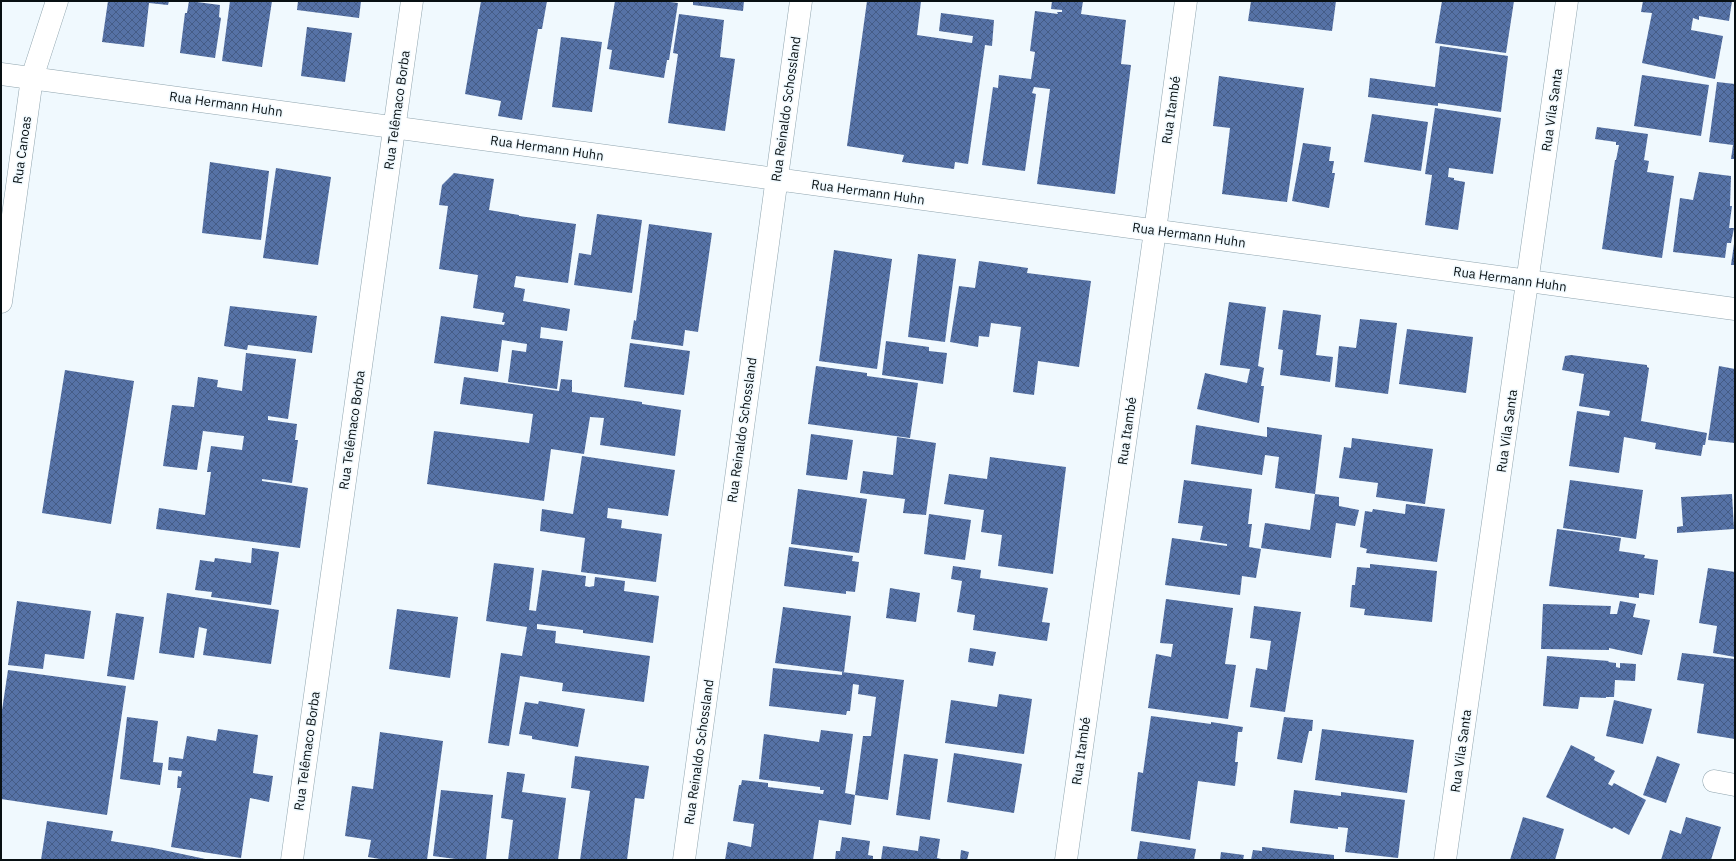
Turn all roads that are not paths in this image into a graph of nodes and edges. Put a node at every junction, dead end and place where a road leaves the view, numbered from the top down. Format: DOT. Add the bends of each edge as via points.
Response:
graph roads {
  1 [pos="57,1"];
  2 [pos="412,1"];
  3 [pos="801,1"];
  4 [pos="1186,1"];
  5 [pos="1567,1"];
  6 [pos="1,74"];
  7 [pos="32,78"];
  8 [pos="394,127"];
  9 [pos="776,179"];
  10 [pos="1155,231"];
  11 [pos="1528,281"];
  12 [pos="1,302"];
  13 [pos="1735,309"];
  14 [pos="1714,782"];
  15 [pos="1735,785"];
  16 [pos="292,860"];
  17 [pos="684,860"];
  18 [pos="1066,860"];
  19 [pos="1445,860"];
  1 -- 7 [label="street, Rua Canoas"];
  2 -- 8 [label="street, Rua Telêmaco Borba"];
  3 -- 9 [label="street, Rua Reinaldo Schossland"];
  4 -- 10 [label="street, Rua Itambé"];
  5 -- 11 [label="street, Rua Vila Santa"];
  6 -- 7 [label="street, Rua Hermann Huhn"];
  7 -- 8 [label="street, Rua Hermann Huhn"];
  7 -- 12 [label="street, Rua Canoas"];
  8 -- 9 [label="street, Rua Hermann Huhn"];
  8 -- 16 [label="street, Rua Telêmaco Borba"];
  9 -- 10 [label="street, Rua Hermann Huhn"];
  9 -- 17 [label="street, Rua Reinaldo Schossland"];
  10 -- 11 [label="street, Rua Hermann Huhn"];
  10 -- 18 [label="street, Rua Itambé"];
  11 -- 13 [label="street, Rua Hermann Huhn"];
  11 -- 19 [label="street, Rua Vila Santa"];
  14 -- 15 [label="street"];
}
